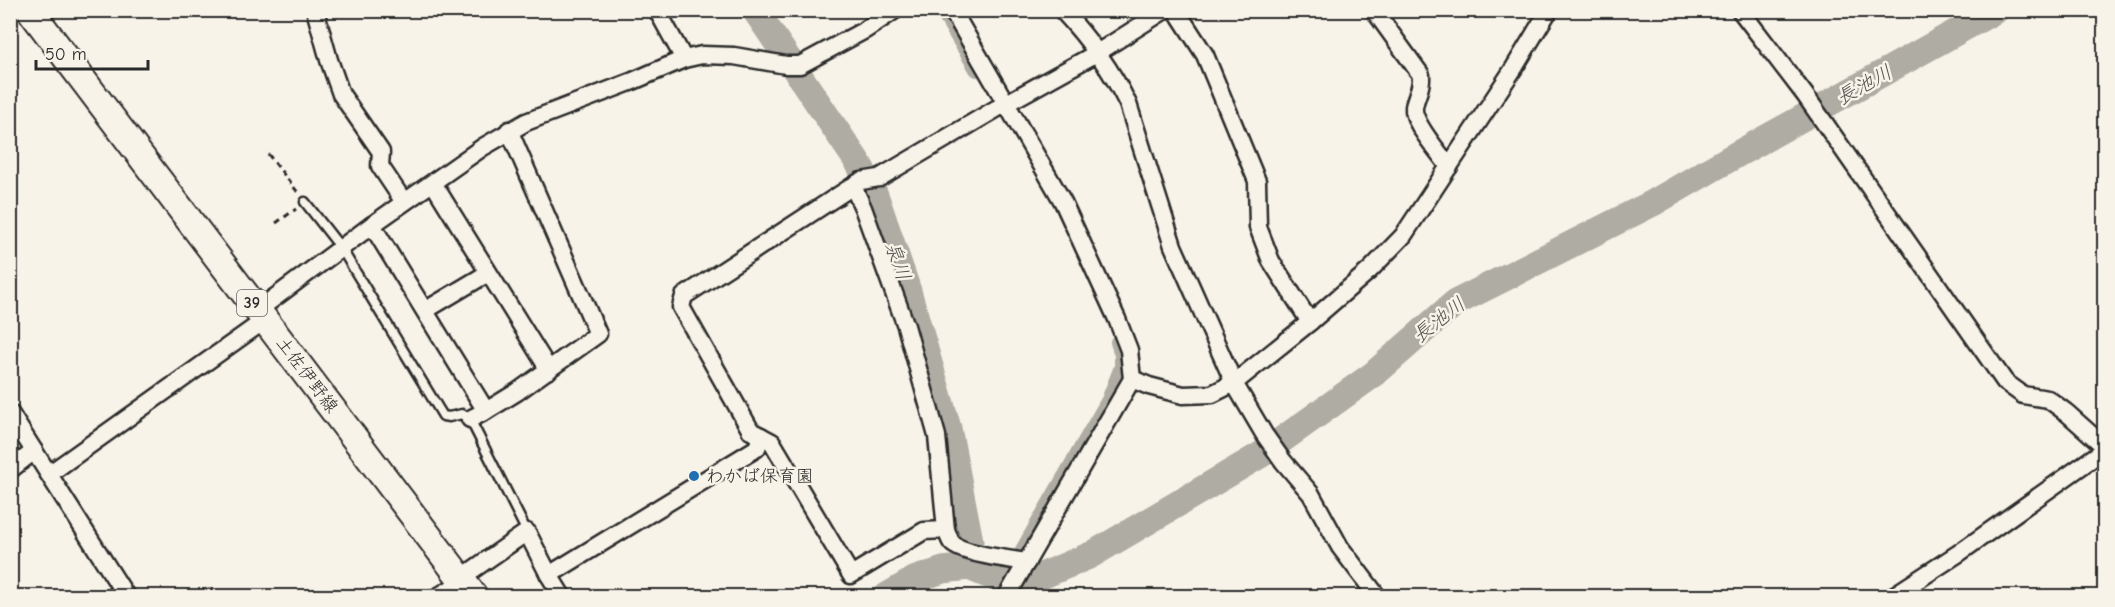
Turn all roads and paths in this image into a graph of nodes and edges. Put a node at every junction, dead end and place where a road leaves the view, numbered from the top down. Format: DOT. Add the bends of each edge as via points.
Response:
graph roads {
  1 [pos="30,10"];
  2 [pos="315,10"];
  3 [pos="657,10"];
  4 [pos="896,10"];
  5 [pos="933,10"];
  6 [pos="1062,10"];
  7 [pos="1165,10"];
  8 [pos="1176,10"];
  9 [pos="1374,10"];
  10 [pos="1549,10"];
  11 [pos="1740,10"];
  12 [pos="945,16"];
  13 [pos="1098,53"];
  14 [pos="684,59"];
  15 [pos="1001,106"];
  16 [pos="509,130"];
  17 [pos="268,154"];
  18 [pos="1449,167"];
  19 [pos="863,182"];
  20 [pos="433,183"];
  21 [pos="305,202"];
  22 [pos="404,202"];
  23 [pos="276,223"];
  24 [pos="372,225"];
  25 [pos="340,248"];
  26 [pos="488,273"];
  27 [pos="426,310"];
  28 [pos="262,315"];
  29 [pos="1310,322"];
  30 [pos="549,370"];
  31 [pos="1132,379"];
  32 [pos="1234,383"];
  33 [pos="486,411"];
  34 [pos="10,413"];
  35 [pos="470,419"];
  36 [pos="761,436"];
  37 [pos="2104,448"];
  38 [pos="34,451"];
  39 [pos="10,470"];
  40 [pos="49,474"];
  41 [pos="946,530"];
  42 [pos="527,532"];
  43 [pos="1025,566"];
  44 [pos="549,576"];
  45 [pos="467,587"];
  46 [pos="1008,596"];
  47 [pos="126,597"];
  48 [pos="431,597"];
  49 [pos="562,597"];
  50 [pos="1377,597"];
  51 [pos="1893,597"];
  1 -- 28 [label="main road, 土佐伊野線 / 39"];
  2 -- 22 [label="street" via="341,94 381,152 381,166"];
  3 -- 14 [label="street"];
  4 -- 14 [label="street" via="865,30 793,65 734,56"];
  5 -- 12 [label="path"];
  6 -- 13 [label="street"];
  7 -- 13 [label="street"];
  8 -- 29 [label="street" via="1205,55 1257,181 1258,227 1271,261"];
  9 -- 18 [label="street" via="1421,75 1415,119"];
  10 -- 18 [label="street"];
  11 -- 37 [label="street" via="1805,95 2005,382 2023,395 2048,399"];
  12 -- 15 [label="street"];
  13 -- 15 [label="street"];
  13 -- 32 [label="street" via="1128,104 1173,246"];
  14 -- 16 [label="street"];
  15 -- 19 [label="street"];
  15 -- 31 [label="street" via="1063,202 1117,319 1129,350"];
  16 -- 20 [label="street"];
  16 -- 30 [label="street" via="598,334"];
  17 -- 21 [label="path"];
  18 -- 29 [label="street" via="1403,236"];
  19 -- 36 [label="street" via="684,296 681,307 751,431"];
  19 -- 41 [label="street" via="867,217 906,326 937,436"];
  20 -- 22 [label="street"];
  20 -- 26 [label="street"];
  21 -- 23 [label="path"];
  21 -- 25 [label="lane"];
  22 -- 24 [label="street"];
  24 -- 25 [label="street"];
  24 -- 27 [label="street"];
  25 -- 28 [label="street"];
  25 -- 35 [label="lane" via="443,416 462,414"];
  26 -- 27 [label="street"];
  26 -- 30 [label="street"];
  27 -- 33 [label="street"];
  28 -- 40 [label="street"];
  28 -- 45 [label="main road, 土佐伊野線 / 39"];
  29 -- 32 [label="street"];
  30 -- 33 [label="street"];
  31 -- 32 [label="street" via="1183,395 1212,394"];
  31 -- 43 [label="street"];
  32 -- 50 [label="street" via="1264,434 1311,494 1340,547"];
  33 -- 35 [label="street"];
  34 -- 38 [label="street"];
  35 -- 42 [label="lane"];
  36 -- 41 [label="street" via="772,442 851,575 924,531"];
  36 -- 44 [label="street" via="757,448"];
  37 -- 51 [label="street"];
  38 -- 39 [label="street"];
  38 -- 40 [label="street"];
  40 -- 47 [label="street"];
  41 -- 43 [label="street" via="951,543 959,548"];
  42 -- 44 [label="street"];
  42 -- 45 [label="street"];
  43 -- 46 [label="street"];
  44 -- 49 [label="street"];
  45 -- 48 [label="lane"];
}
